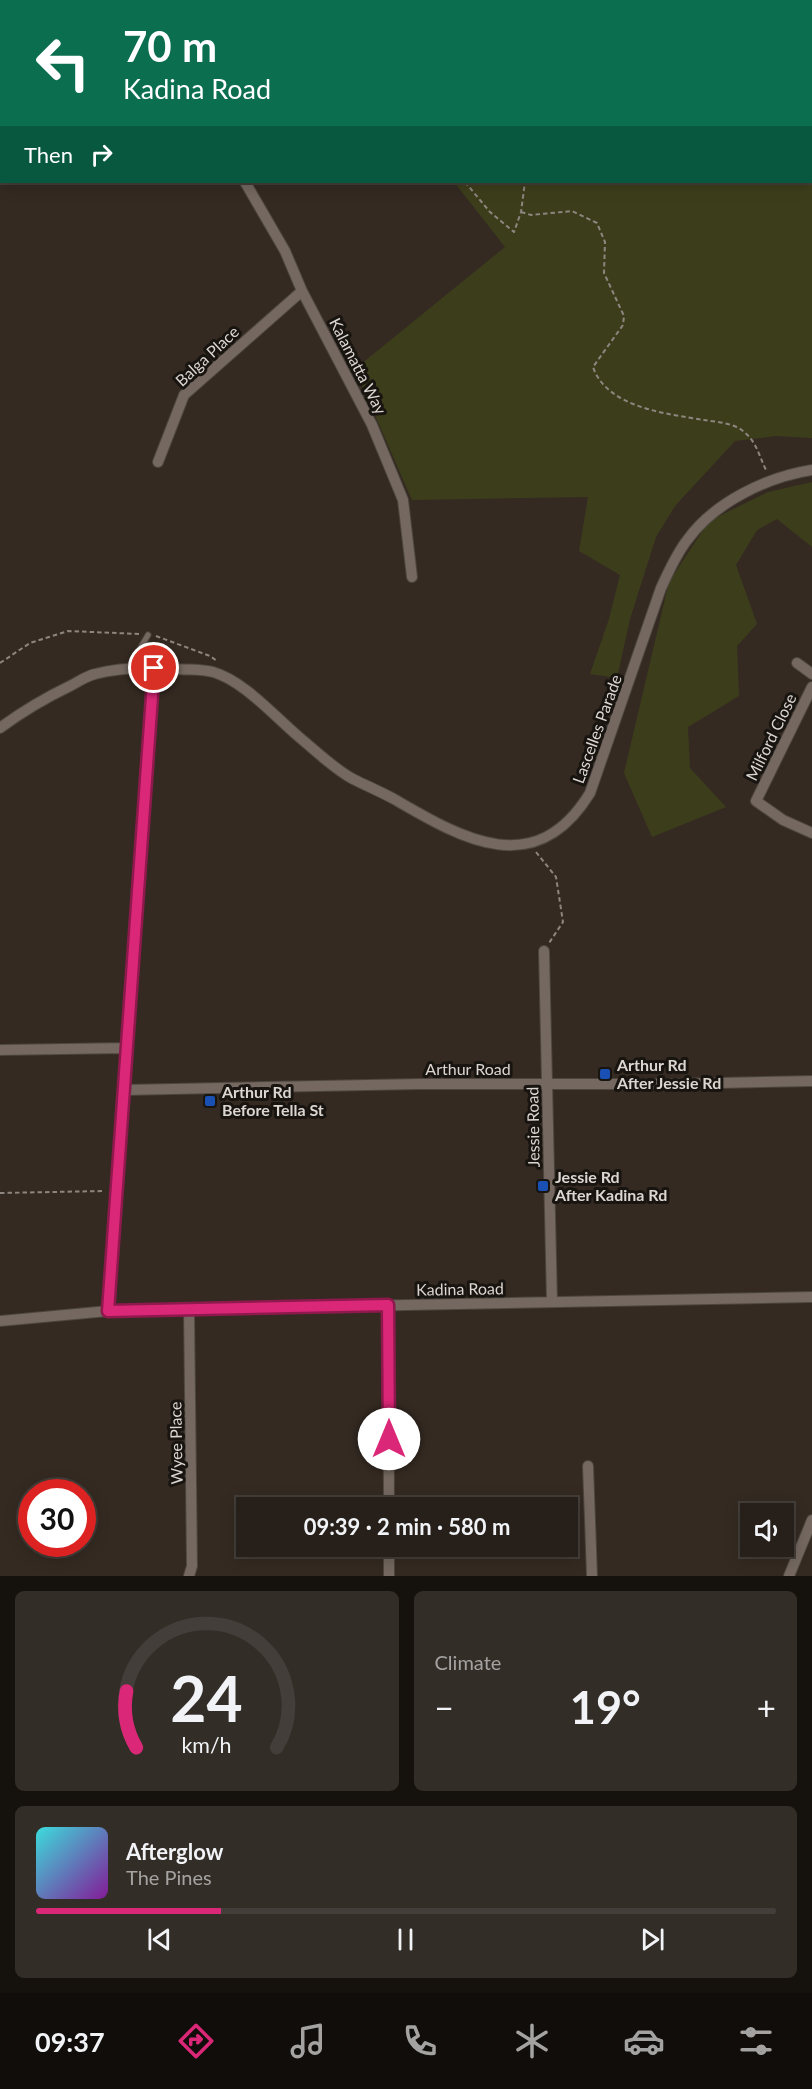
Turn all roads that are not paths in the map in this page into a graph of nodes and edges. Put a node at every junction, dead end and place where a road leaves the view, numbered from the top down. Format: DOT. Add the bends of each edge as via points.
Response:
graph roads {
  1 [pos="246,183"];
  2 [pos="302,291"];
  3 [pos="158,462"];
  4 [pos="812,470"];
  5 [pos="412,577"];
  6 [pos="148,635"];
  7 [pos="797,663"];
  8 [pos="154,668"];
  9 [pos="128,669"];
  10 [pos="812,674"];
  11 [pos="812,687"];
  12 [pos="0,728"];
  13 [pos="812,833"];
  14 [pos="544,951"];
  15 [pos="126,1048"];
  16 [pos="0,1050"];
  17 [pos="812,1081"];
  18 [pos="547,1083"];
  19 [pos="124,1090"];
  20 [pos="812,1297"];
  21 [pos="552,1302"];
  22 [pos="388,1305"];
  23 [pos="189,1310"];
  24 [pos="108,1311"];
  25 [pos="0,1321"];
  26 [pos="588,1466"];
  27 [pos="389,1497"];
  28 [pos="812,1520"];
  29 [pos="389,1557"];
  30 [pos="189,1576"];
  31 [pos="389,1576"];
  32 [pos="592,1576"];
  33 [pos="789,1576"];
  1 -- 2 [label="street, Kalamatta Way"];
  2 -- 3 [label="street, Balga Place" via="184,394"];
  2 -- 5 [label="street, Kalamatta Way" via="372,425 403,500"];
  4 -- 8 [label="street, Lascelles Parade" via="756,488 707,519 688,538 661,588 590,793 564,825 529,843 506,847 485,844 435,824 352,778 237,683 212,671"];
  6 -- 9 [label="lane"];
  7 -- 10 [label="street"];
  8 -- 9 [label="street, Lascelles Parade"];
  8 -- 15 [label="street"];
  9 -- 12 [label="street, Lascelles Parade" via="93,674 38,702"];
  11 -- 13 [label="street, Milford Close" via="756,801 783,820"];
  14 -- 18 [label="street, Jessie Road"];
  15 -- 16 [label="street"];
  15 -- 19 [label="street"];
  17 -- 18 [label="street, Arthur Road"];
  18 -- 19 [label="street, Arthur Road"];
  18 -- 21 [label="street, Jessie Road"];
  19 -- 24 [label="street"];
  20 -- 21 [label="street, Kadina Road"];
  21 -- 22 [label="street, Kadina Road"];
  22 -- 23 [label="street, Kadina Road"];
  22 -- 27 [label="street"];
  23 -- 24 [label="street, Kadina Road"];
  23 -- 30 [label="street, Wyee Place"];
  24 -- 25 [label="street, Kadina Road"];
  26 -- 32 [label="street"];
  28 -- 33 [label="street"];
  29 -- 31 [label="street"];
}
